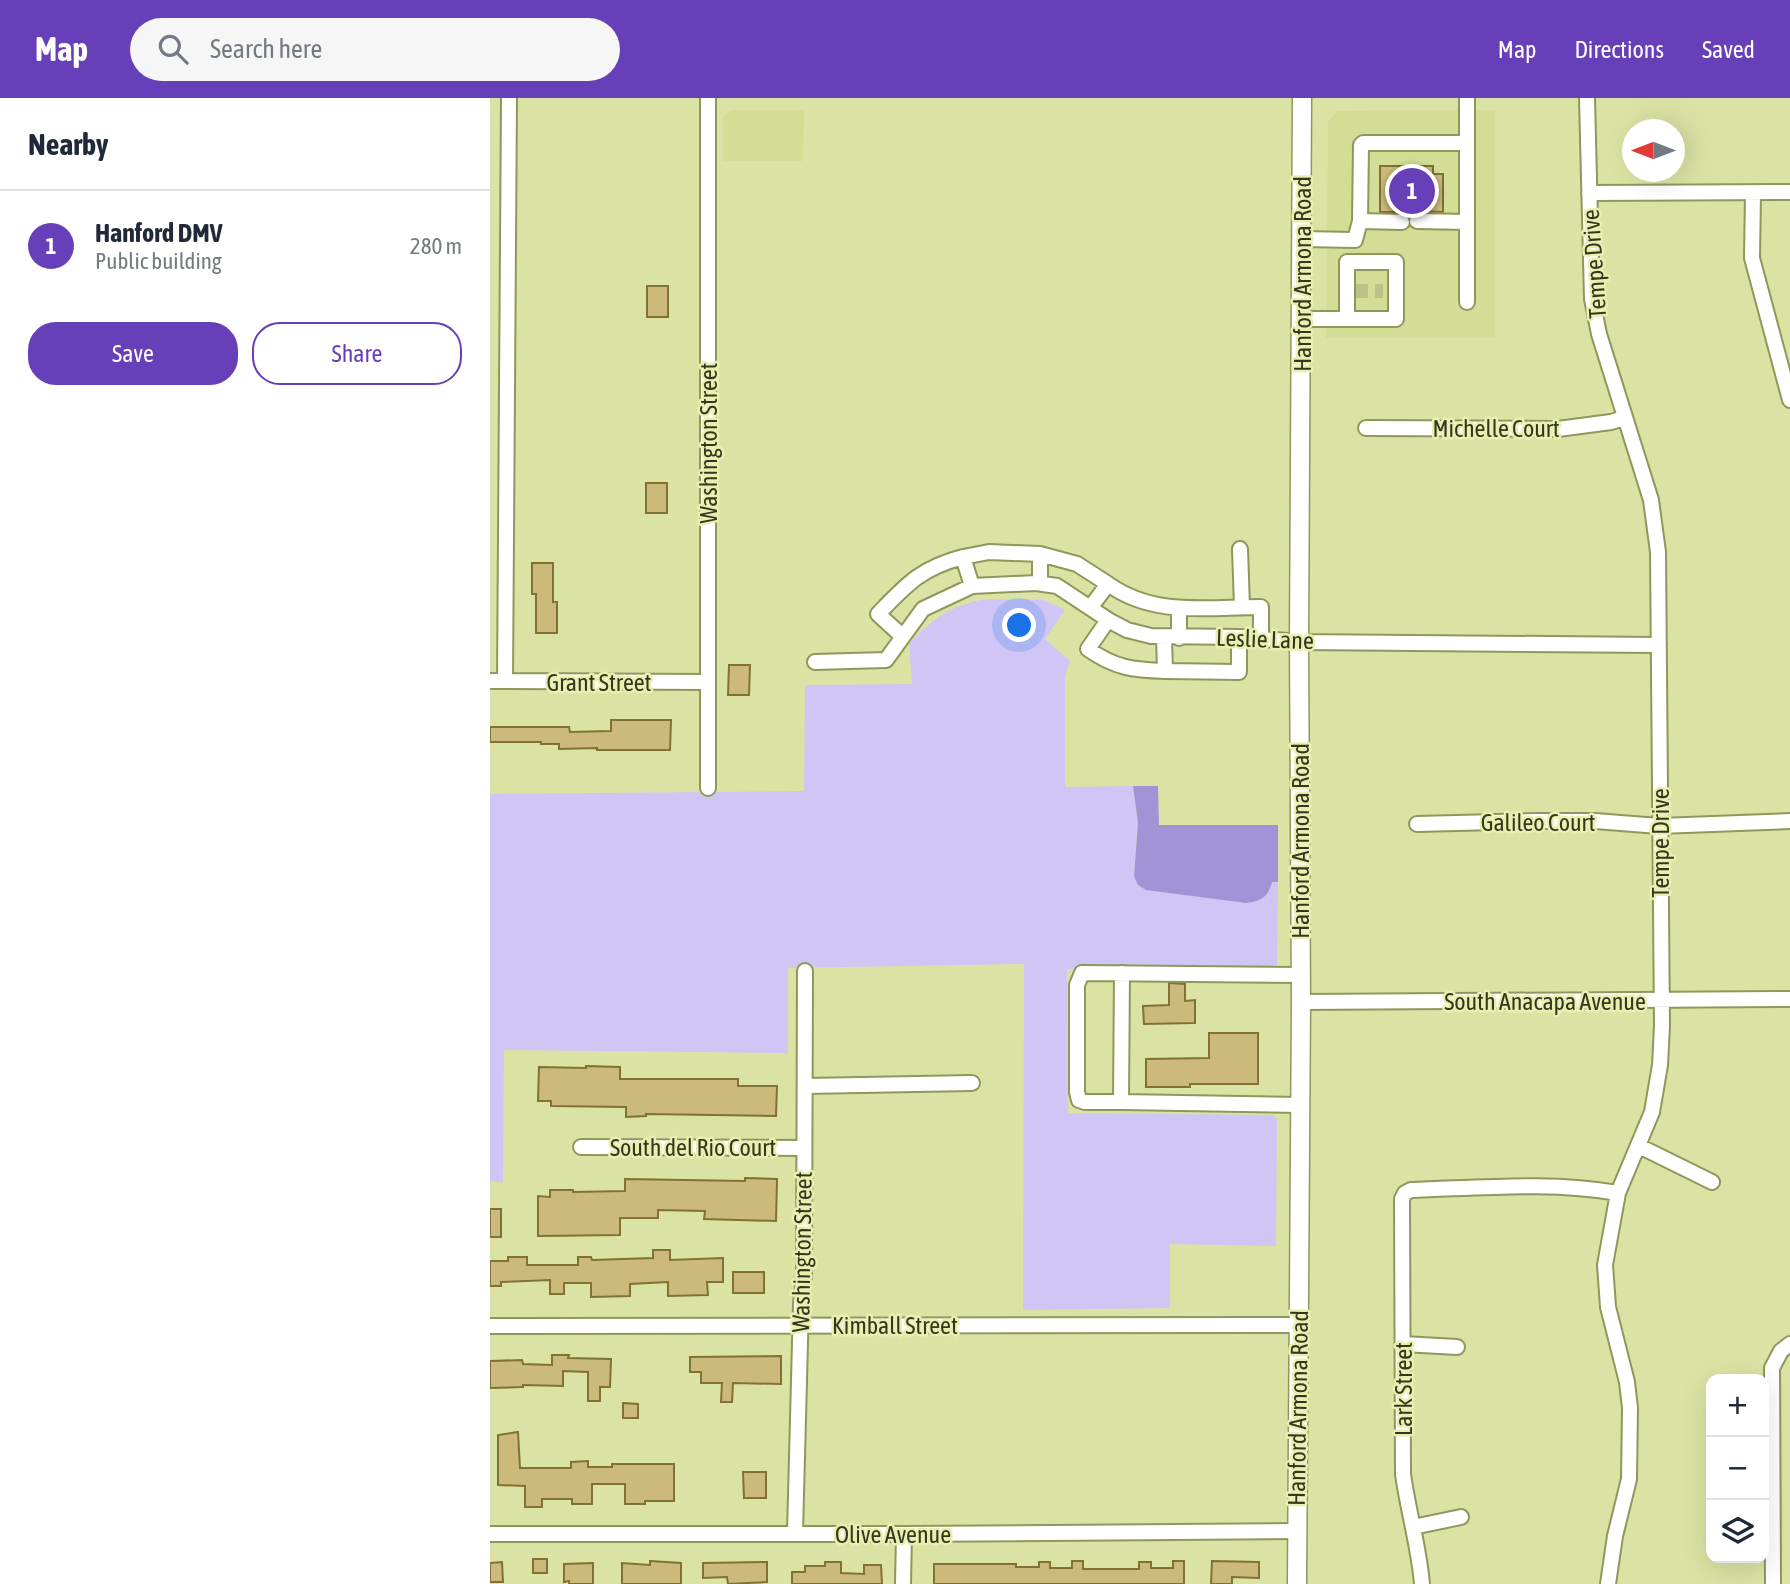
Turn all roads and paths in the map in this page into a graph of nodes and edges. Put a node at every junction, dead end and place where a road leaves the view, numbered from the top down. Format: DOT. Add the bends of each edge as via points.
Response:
graph roads {
  1 [pos="509,98"];
  2 [pos="708,98"];
  3 [pos="1302,98"];
  4 [pos="1467,98"];
  5 [pos="1587,98"];
  6 [pos="1467,143"];
  7 [pos="1790,192"];
  8 [pos="1753,193"];
  9 [pos="1588,194"];
  10 [pos="1360,221"];
  11 [pos="1467,222"];
  12 [pos="1302,239"];
  13 [pos="1347,240"];
  14 [pos="1347,262"];
  15 [pos="1467,302"];
  16 [pos="1301,319"];
  17 [pos="1347,319"];
  18 [pos="1790,400"];
  19 [pos="1624,418"];
  20 [pos="1366,428"];
  21 [pos="1240,549"];
  22 [pos="1040,554"];
  23 [pos="963,556"];
  24 [pos="1040,583"];
  25 [pos="1108,584"];
  26 [pos="972,586"];
  27 [pos="1241,607"];
  28 [pos="1090,608"];
  29 [pos="1179,608"];
  30 [pos="1108,620"];
  31 [pos="902,636"];
  32 [pos="1171,637"];
  33 [pos="1239,637"];
  34 [pos="1261,638"];
  35 [pos="1299,642"];
  36 [pos="1659,645"];
  37 [pos="815,662"];
  38 [pos="1165,671"];
  39 [pos="490,681"];
  40 [pos="505,681"];
  41 [pos="709,682"];
  42 [pos="708,788"];
  43 [pos="1790,821"];
  44 [pos="1417,824"];
  45 [pos="1659,825"];
  46 [pos="805,971"];
  47 [pos="1122,974"];
  48 [pos="1300,975"];
  49 [pos="1790,999"];
  50 [pos="1661,1001"];
  51 [pos="1301,1002"];
  52 [pos="972,1083"];
  53 [pos="805,1086"];
  54 [pos="1121,1102"];
  55 [pos="1300,1105"];
  56 [pos="1639,1146"];
  57 [pos="581,1147"];
  58 [pos="804,1148"];
  59 [pos="1712,1182"];
  60 [pos="1618,1193"];
  61 [pos="800,1325"];
  62 [pos="1300,1325"];
  63 [pos="490,1326"];
  64 [pos="1403,1344"];
  65 [pos="1790,1344"];
  66 [pos="1457,1347"];
  67 [pos="1461,1517"];
  68 [pos="1413,1527"];
  69 [pos="1297,1531"];
  70 [pos="490,1534"];
  71 [pos="795,1534"];
  72 [pos="904,1534"];
  73 [pos="903,1584"];
  74 [pos="1297,1584"];
  75 [pos="1422,1584"];
  76 [pos="1608,1584"];
  77 [pos="1773,1584"];
  1 -- 40 [label="street"];
  2 -- 41 [label="street, Washington Street"];
  3 -- 12 [label="main road, Hanford Armona Road"];
  4 -- 6 [label="street"];
  5 -- 9 [label="street, Tempe Drive"];
  6 -- 10 [label="street" via="1363,143"];
  6 -- 11 [label="street"];
  7 -- 8 [label="street"];
  8 -- 9 [label="street"];
  8 -- 18 [label="street" via="1752,258"];
  9 -- 19 [label="street, Tempe Drive" via="1592,299"];
  10 -- 11 [label="street"];
  10 -- 13 [label="street" via="1355,240"];
  11 -- 15 [label="street"];
  12 -- 13 [label="street"];
  12 -- 16 [label="main road, Hanford Armona Road"];
  13 -- 14 [label="street"];
  14 -- 17 [label="street"];
  14 -- 17 [label="street" via="1396,262 1390,291 1396,319"];
  16 -- 17 [label="street"];
  16 -- 35 [label="main road, Hanford Armona Road"];
  19 -- 20 [label="street, Michelle Court" via="1558,429"];
  19 -- 36 [label="street, Tempe Drive" via="1646,482 1655,527"];
  21 -- 27 [label="street"];
  22 -- 23 [label="street"];
  22 -- 24 [label="street"];
  22 -- 25 [label="street" via="1077,564"];
  23 -- 26 [label="street"];
  23 -- 31 [label="street" via="912,578 878,614"];
  24 -- 26 [label="street, Leslie Lane"];
  24 -- 28 [label="street, Leslie Lane" via="1057,586"];
  25 -- 28 [label="street"];
  25 -- 29 [label="street" via="1138,601"];
  26 -- 31 [label="street, Leslie Lane" via="923,609"];
  27 -- 29 [label="street"];
  27 -- 34 [label="street" via="1261,607"];
  28 -- 30 [label="street, Leslie Lane"];
  29 -- 32 [label="street"];
  30 -- 32 [label="street, Leslie Lane" via="1126,630"];
  30 -- 38 [label="street" via="1088,649 1106,662 1132,670"];
  31 -- 37 [label="street, Leslie Lane" via="886,660"];
  32 -- 33 [label="street, Leslie Lane"];
  32 -- 38 [label="street"];
  33 -- 34 [label="street, Leslie Lane"];
  33 -- 38 [label="street" via="1238,672"];
  34 -- 35 [label="street, Leslie Lane"];
  35 -- 36 [label="street, Leslie Lane"];
  35 -- 48 [label="main road, Hanford Armona Road"];
  36 -- 45 [label="street, Tempe Drive"];
  39 -- 40 [label="street, Grant Street"];
  40 -- 41 [label="street, Grant Street"];
  41 -- 42 [label="street, Washington Street"];
  43 -- 45 [label="street, Galileo Court"];
  44 -- 45 [label="street, Galileo Court" via="1549,821"];
  45 -- 50 [label="street, Tempe Drive"];
  46 -- 53 [label="street, Washington Street"];
  47 -- 48 [label="street"];
  47 -- 54 [label="street"];
  47 -- 54 [label="street" via="1082,974 1077,985 1079,1100"];
  48 -- 51 [label="main road, Hanford Armona Road"];
  49 -- 50 [label="street, South Anacapa Avenue"];
  50 -- 51 [label="street, South Anacapa Avenue"];
  50 -- 56 [label="street, Tempe Drive" via="1658,1082"];
  51 -- 55 [label="main road, Hanford Armona Road"];
  52 -- 53 [label="street"];
  53 -- 58 [label="street, Washington Street"];
  54 -- 55 [label="street"];
  55 -- 62 [label="main road, Hanford Armona Road"];
  56 -- 59 [label="street"];
  56 -- 60 [label="street, Tempe Drive"];
  57 -- 58 [label="street, South del Rio Court"];
  58 -- 61 [label="street, Washington Street"];
  60 -- 64 [label="street, Lark Street" via="1522,1187 1411,1190 1405,1194"];
  60 -- 76 [label="street, Tempe Drive" via="1605,1282 1627,1382 1630,1468"];
  61 -- 62 [label="street, Kimball Street"];
  61 -- 63 [label="street, Kimball Street"];
  61 -- 71 [label="street, Washington Street"];
  62 -- 69 [label="main road, Hanford Armona Road"];
  64 -- 66 [label="street"];
  64 -- 68 [label="street, Lark Street" via="1404,1475"];
  65 -- 77 [label="street" via="1772,1368"];
  67 -- 68 [label="street"];
  68 -- 75 [label="street, Lark Street"];
  69 -- 72 [label="street, Olive Avenue"];
  69 -- 74 [label="main road, Hanford Armona Road"];
  70 -- 71 [label="street, Olive Avenue"];
  71 -- 72 [label="street, Olive Avenue"];
  72 -- 73 [label="street"];
}
